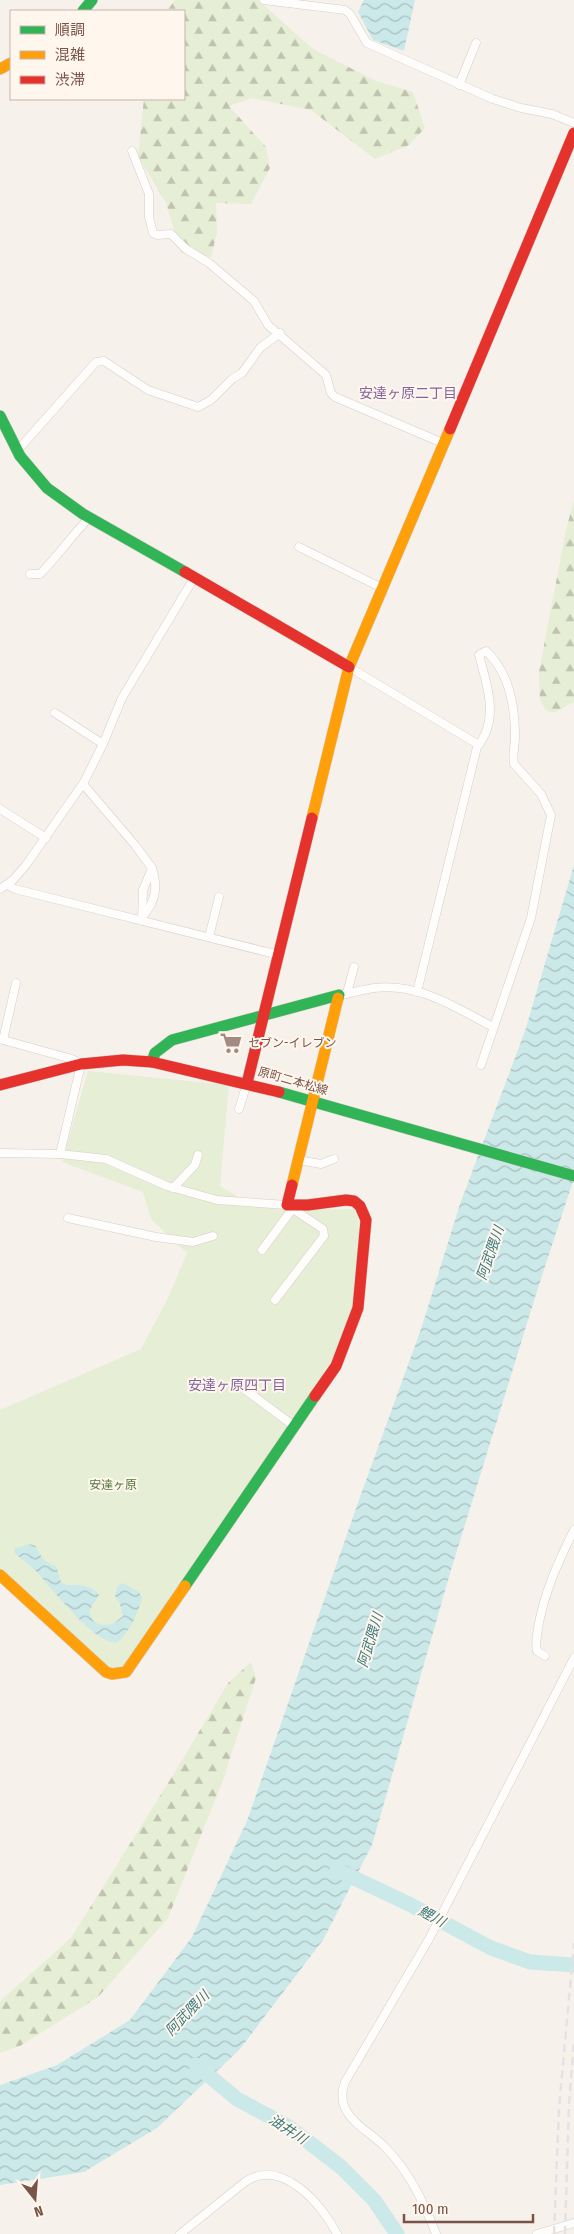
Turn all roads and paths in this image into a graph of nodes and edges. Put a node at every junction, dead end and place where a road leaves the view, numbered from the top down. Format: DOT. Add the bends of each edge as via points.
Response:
graph roads {
  1 [pos="92,0"];
  2 [pos="264,0"];
  3 [pos="84,10"];
  4 [pos="476,43"];
  5 [pos="460,85"];
  6 [pos="574,123"];
  7 [pos="574,133"];
  8 [pos="132,151"];
  9 [pos="280,333"];
  10 [pos="0,416"];
  11 [pos="445,444"];
  12 [pos="17,451"];
  13 [pos="90,518"];
  14 [pos="300,547"];
  15 [pos="30,574"];
  16 [pos="194,578"];
  17 [pos="384,588"];
  18 [pos="349,668"];
  19 [pos="55,713"];
  20 [pos="103,744"];
  21 [pos="479,745"];
  22 [pos="83,784"];
  23 [pos="0,809"];
  24 [pos="46,838"];
  25 [pos="152,868"];
  26 [pos="8,885"];
  27 [pos="0,890"];
  28 [pos="219,897"];
  29 [pos="142,918"];
  30 [pos="209,938"];
  31 [pos="279,955"];
  32 [pos="354,968"];
  33 [pos="16,983"];
  34 [pos="418,992"];
  35 [pos="343,994"];
  36 [pos="265,1015"];
  37 [pos="493,1027"];
  38 [pos="2,1040"];
  39 [pos="152,1062"];
  40 [pos="81,1064"];
  41 [pos="481,1065"];
  42 [pos="247,1083"];
  43 [pos="0,1085"];
  44 [pos="313,1101"];
  45 [pos="240,1108"];
  46 [pos="0,1153"];
  47 [pos="60,1154"];
  48 [pos="198,1155"];
  49 [pos="334,1159"];
  50 [pos="298,1160"];
  51 [pos="574,1176"];
  52 [pos="173,1188"];
  53 [pos="290,1207"];
  54 [pos="68,1218"];
  55 [pos="213,1236"];
  56 [pos="262,1250"];
  57 [pos="275,1300"];
  58 [pos="243,1388"];
  59 [pos="294,1426"];
  60 [pos="574,1530"];
  61 [pos="0,1575"];
  62 [pos="546,1656"];
  63 [pos="574,1658"];
  64 [pos="574,2223"];
  65 [pos="180,2234"];
  66 [pos="337,2234"];
  67 [pos="436,2234"];
  68 [pos="537,2234"];
  1 -- 3 [label="street"];
  2 -- 5 [label="street" via="345,10 367,43"];
  4 -- 5 [label="street"];
  5 -- 6 [label="street" via="521,108 552,114"];
  7 -- 11 [label="street"];
  8 -- 9 [label="street" via="149,194 153,233 171,234 186,249 209,263 254,301 268,325"];
  9 -- 11 [label="street" via="326,375 331,394 335,397"];
  9 -- 12 [label="street" via="260,348 242,373 198,407 161,396 104,361 96,362"];
  10 -- 12 [label="street"];
  11 -- 17 [label="street"];
  12 -- 13 [label="street" via="58,497"];
  13 -- 15 [label="street" via="40,574"];
  13 -- 16 [label="street"];
  14 -- 17 [label="street"];
  16 -- 18 [label="street"];
  16 -- 20 [label="street" via="122,698"];
  17 -- 18 [label="street"];
  18 -- 21 [label="street"];
  18 -- 31 [label="street"];
  19 -- 20 [label="street"];
  20 -- 22 [label="street"];
  21 -- 34 [label="street"];
  21 -- 37 [label="street" via="487,734 490,718 488,691 479,655 486,651 495,660 512,700 514,764 541,794 551,815 530,918"];
  22 -- 24 [label="street"];
  22 -- 25 [label="street"];
  23 -- 24 [label="street"];
  24 -- 26 [label="street"];
  25 -- 29 [label="street" via="143,890"];
  25 -- 29 [label="street" via="157,883 154,902"];
  26 -- 27 [label="street"];
  26 -- 29 [label="street"];
  28 -- 30 [label="street"];
  29 -- 30 [label="street"];
  30 -- 31 [label="street"];
  31 -- 36 [label="street"];
  32 -- 35 [label="street"];
  33 -- 38 [label="street"];
  34 -- 35 [label="street" via="375,988"];
  34 -- 37 [label="street" via="431,995"];
  35 -- 36 [label="street"];
  35 -- 44 [label="street"];
  36 -- 39 [label="street" via="172,1040 155,1053"];
  36 -- 42 [label="street"];
  37 -- 41 [label="street"];
  38 -- 40 [label="street"];
  39 -- 40 [label="street, 原町二本松線" via="123,1060"];
  39 -- 42 [label="street, 原町二本松線"];
  40 -- 43 [label="street, 原町二本松線"];
  40 -- 47 [label="street"];
  42 -- 44 [label="street, 原町二本松線"];
  42 -- 45 [label="street"];
  44 -- 50 [label="street"];
  44 -- 51 [label="street, 原町二本松線"];
  46 -- 47 [label="street"];
  47 -- 52 [label="street" via="106,1159"];
  48 -- 52 [label="street" via="195,1165"];
  49 -- 50 [label="street" via="321,1164"];
  50 -- 53 [label="street"];
  52 -- 53 [label="street" via="217,1200"];
  53 -- 56 [label="street"];
  53 -- 57 [label="street" via="323,1229 324,1236"];
  53 -- 59 [label="street" via="352,1200 362,1207 366,1220 358,1312 336,1366"];
  54 -- 55 [label="street" via="193,1242"];
  58 -- 59 [label="street"];
  59 -- 61 [label="street" via="126,1672 106,1672"];
  60 -- 62 [label="street" via="549,1584 540,1621 535,1646"];
  63 -- 67 [label="street" via="429,1939 342,2091 346,2109 352,2118 386,2147 409,2177"];
  64 -- 68 [label="street"];
  65 -- 66 [label="street" via="244,2182 262,2175 280,2177 312,2199"];
}
